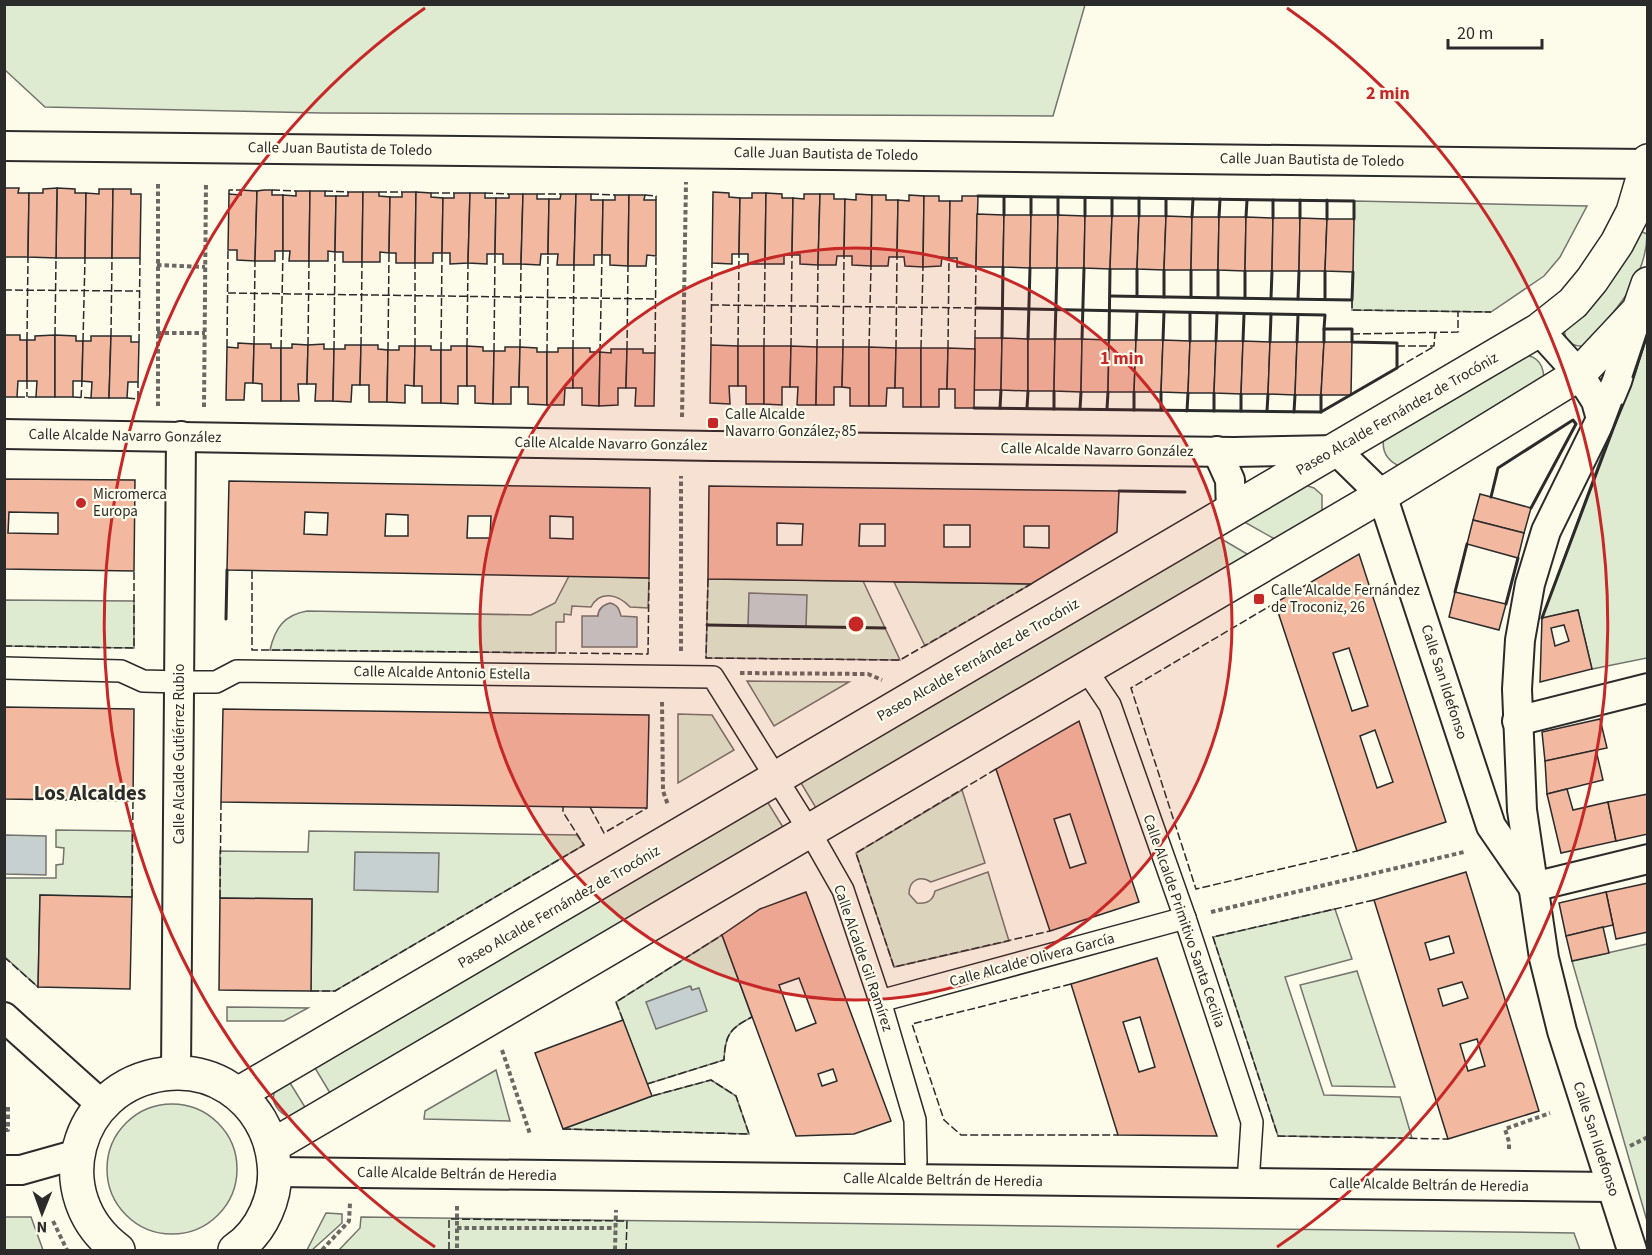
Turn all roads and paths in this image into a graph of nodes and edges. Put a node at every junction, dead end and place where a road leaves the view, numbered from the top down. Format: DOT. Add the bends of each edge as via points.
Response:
graph roads {
  1 [pos="4,146"];
  2 [pos="1647,163"];
  3 [pos="158,181"];
  4 [pos="206,182"];
  5 [pos="686,221"];
  6 [pos="158,265"];
  7 [pos="205,267"];
  8 [pos="1643,297"];
  9 [pos="1539,330"];
  10 [pos="158,333"];
  11 [pos="205,333"];
  12 [pos="682,367"];
  13 [pos="1579,374"];
  14 [pos="158,406"];
  15 [pos="204,406"];
  16 [pos="1601,419"];
  17 [pos="4,434"];
  18 [pos="181,436"];
  19 [pos="1336,450"];
  20 [pos="1217,451"];
  21 [pos="1382,495"];
  22 [pos="1231,511"];
  23 [pos="681,527"];
  24 [pos="681,645"];
  25 [pos="1085,668"];
  26 [pos="4,669"];
  27 [pos="662,675"];
  28 [pos="713,676"];
  29 [pos="883,680"];
  30 [pos="179,682"];
  31 [pos="1647,688"];
  32 [pos="1517,721"];
  33 [pos="776,779"];
  34 [pos="669,806"];
  35 [pos="810,832"];
  36 [pos="1464,852"];
  37 [pos="1647,859"];
  38 [pos="1533,887"];
  39 [pos="1223,909"];
  40 [pos="1185,918"];
  41 [pos="880,1001"];
  42 [pos="4,1017"];
  43 [pos="502,1050"];
  44 [pos="176,1072"];
  45 [pos="238,1094"];
  46 [pos="102,1105"];
  47 [pos="8,1106"];
  48 [pos="1550,1113"];
  49 [pos="4,1130"];
  50 [pos="530,1134"];
  51 [pos="1509,1149"];
  52 [pos="78,1154"];
  53 [pos="274,1159"];
  54 [pos="916,1162"];
  55 [pos="13,1170"];
  56 [pos="1248,1183"];
  57 [pos="1611,1187"];
  58 [pos="78,1190"];
  59 [pos="457,1206"];
  60 [pos="616,1210"];
  61 [pos="50,1211"];
  62 [pos="457,1228"];
  63 [pos="615,1228"];
  64 [pos="267,1237"];
  65 [pos="238,1250"];
  66 [pos="67,1251"];
  67 [pos="118,1251"];
  68 [pos="457,1251"];
  69 [pos="615,1251"];
  70 [pos="1632,1251"];
  1 -- 2 [label="street, Calle Juan Bautista de Toledo"];
  2 -- 9 [label="main road, Paseo Alcalde Fernández de Trocóniz" via="1633,212 1617,243 1573,303"];
  3 -- 6 [label="path"];
  4 -- 7 [label="path"];
  5 -- 12 [label="path"];
  6 -- 7 [label="path"];
  6 -- 10 [label="path"];
  7 -- 11 [label="path"];
  8 -- 13 [label="main road"];
  8 -- 16 [label="street, Calle San Ildefonso"];
  9 -- 13 [label="street"];
  9 -- 19 [label="main road, Paseo Alcalde Fernández de Trocóniz"];
  10 -- 11 [label="path"];
  10 -- 14 [label="path"];
  11 -- 15 [label="path"];
  13 -- 16 [label="street" via="1596,400"];
  13 -- 21 [label="main road"];
  16 -- 32 [label="street, Calle San Ildefonso" via="1546,531 1530,584 1520,640"];
  17 -- 18 [label="street, Calle Alcalde Navarro González"];
  18 -- 20 [label="street, Calle Alcalde Navarro González"];
  18 -- 30 [label="street, Calle Alcalde Gutiérrez Rubio"];
  19 -- 20 [label="street, Calle Alcalde Navarro González"];
  19 -- 21 [label="street, Calle San Ildefonso"];
  19 -- 22 [label="main road, Paseo Alcalde Fernández de Trocóniz"];
  20 -- 22 [label="street" via="1230,480"];
  21 -- 25 [label="main road"];
  21 -- 38 [label="street, Calle San Ildefonso" via="1491,826"];
  22 -- 33 [label="main road, Paseo Alcalde Fernández de Trocóniz"];
  23 -- 24 [label="path"];
  25 -- 35 [label="main road"];
  25 -- 40 [label="street, Calle Alcalde Primitivo Santa Cecilia" via="1110,705"];
  26 -- 30 [label="street, Calle Alcalde Antonio Estella" via="122,671 143,681"];
  27 -- 28 [label="street, Calle Alcalde Antonio Estella"];
  27 -- 30 [label="street, Calle Alcalde Antonio Estella" via="237,671 216,682"];
  27 -- 34 [label="path" via="663,790"];
  28 -- 29 [label="path" via="746,672 868,674"];
  28 -- 33 [label="street, Calle Alcalde Gil Ramírez"];
  30 -- 44 [label="street, Calle Alcalde Gutiérrez Rubio"];
  31 -- 32 [label="street"];
  32 -- 38 [label="street, Calle San Ildefonso" via="1522,810"];
  33 -- 35 [label="street, Calle Alcalde Gil Ramírez"];
  33 -- 45 [label="main road, Paseo Alcalde Fernández de Trocóniz"];
  35 -- 41 [label="street, Calle Alcalde Gil Ramírez" via="843,890"];
  35 -- 53 [label="main road"];
  36 -- 39 [label="path"];
  37 -- 38 [label="street"];
  38 -- 57 [label="street, Calle San Ildefonso" via="1544,958 1562,1031"];
  40 -- 41 [label="street, Calle Alcalde Olivera García"];
  40 -- 56 [label="street, Calle Alcalde Primitivo Santa Cecilia" via="1252,1122"];
  41 -- 54 [label="street, Calle Alcalde Gil Ramírez" via="915,1120"];
  42 -- 46 [label="street"];
  43 -- 50 [label="path"];
  44 -- 45 [label="main road" via="198,1074"];
  44 -- 46 [label="main road" via="140,1079"];
  45 -- 53 [label="main road" via="260,1118"];
  46 -- 52 [label="main road" via="82,1136"];
  47 -- 49 [label="path" via="8,1130"];
  48 -- 51 [label="path" via="1505,1129"];
  52 -- 55 [label="street"];
  52 -- 58 [label="main road"];
  53 -- 56 [label="street, Calle Alcalde Beltrán de Heredia"];
  53 -- 64 [label="main road"];
  55 -- 58 [label="street"];
  56 -- 57 [label="street, Calle Alcalde Beltrán de Heredia"];
  57 -- 70 [label="street, Calle San Ildefonso"];
  58 -- 67 [label="main road" via="87,1217"];
  59 -- 62 [label="path"];
  60 -- 63 [label="path"];
  61 -- 66 [label="path"];
  62 -- 63 [label="path"];
  62 -- 68 [label="path"];
  63 -- 69 [label="path"];
  64 -- 65 [label="main road"];
}
